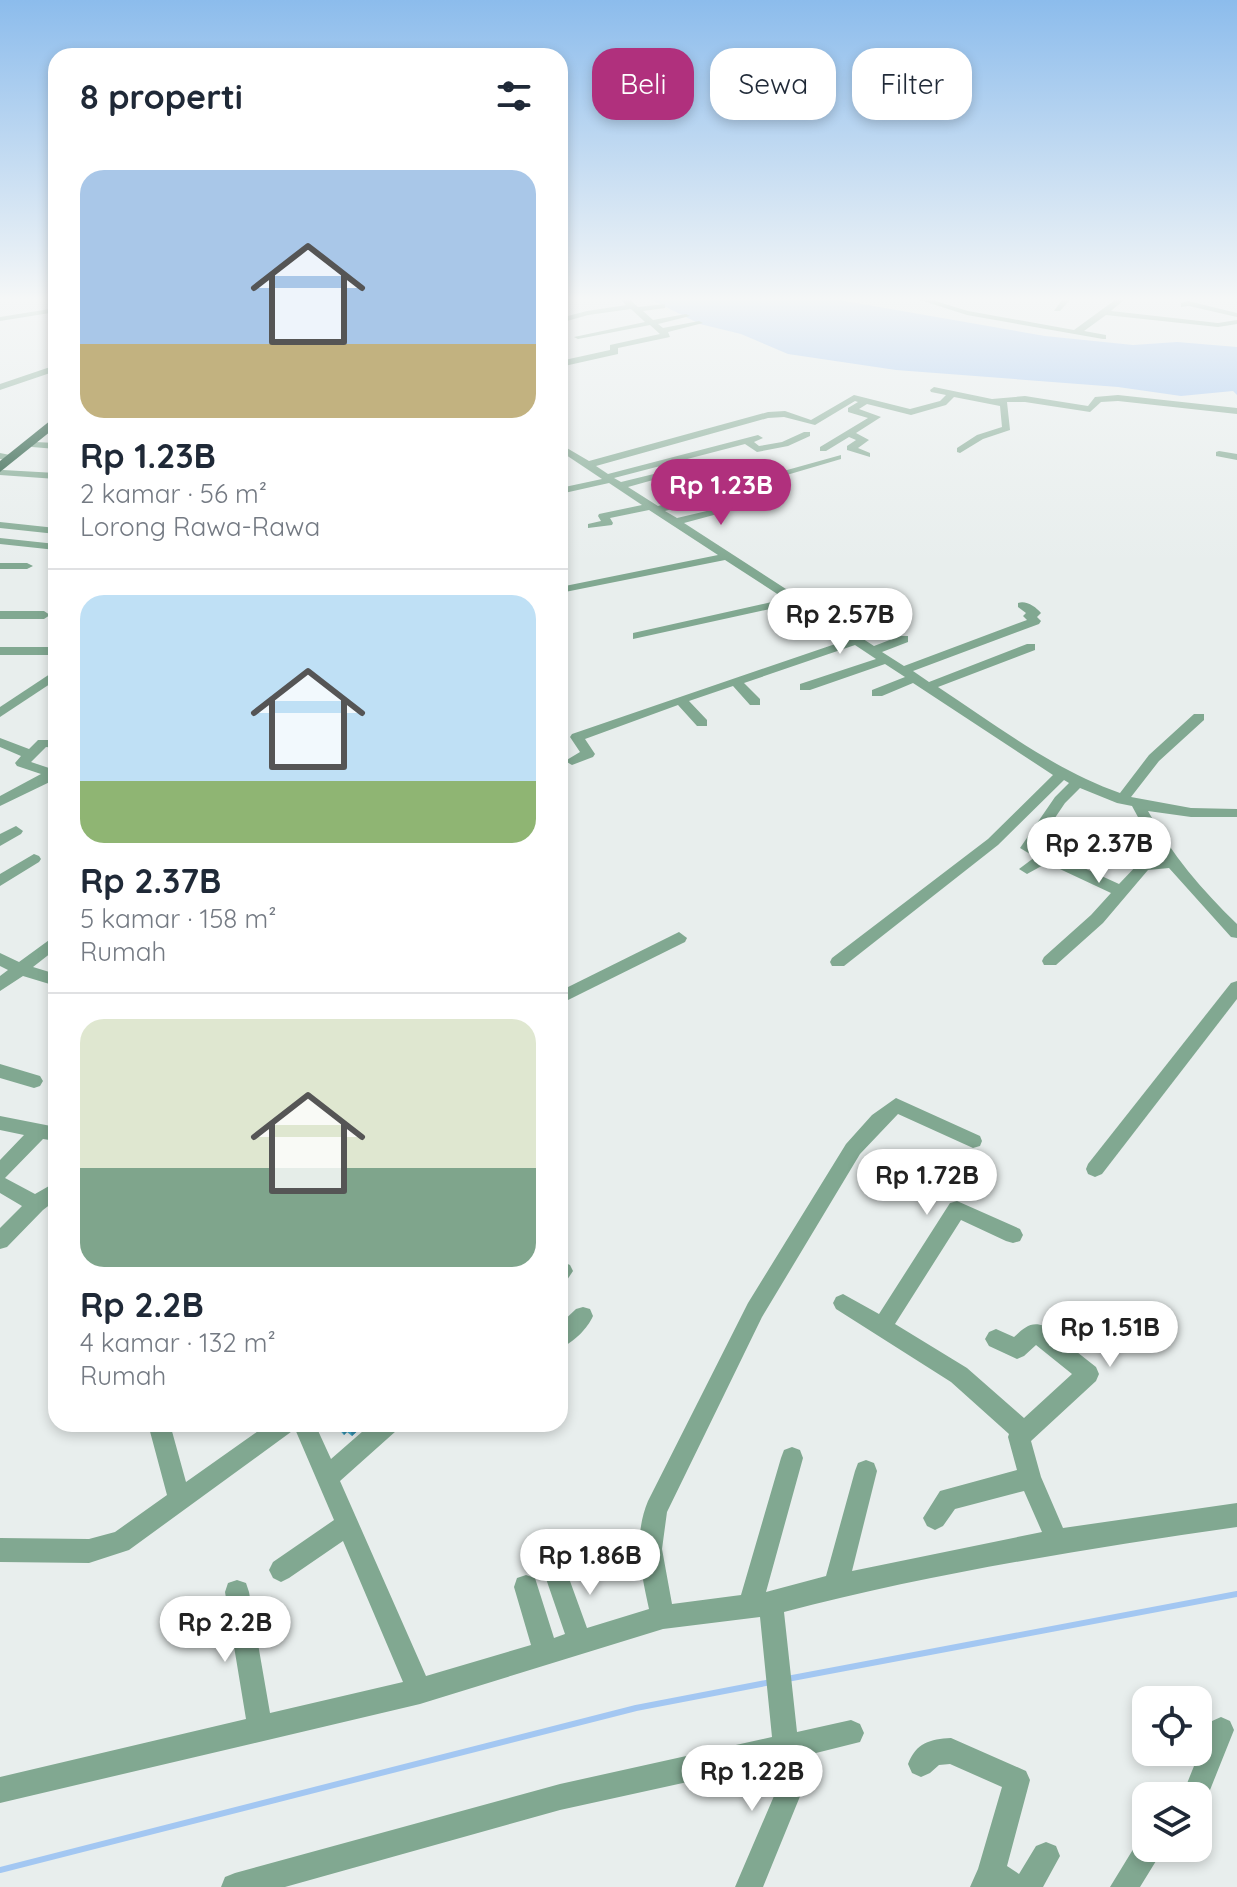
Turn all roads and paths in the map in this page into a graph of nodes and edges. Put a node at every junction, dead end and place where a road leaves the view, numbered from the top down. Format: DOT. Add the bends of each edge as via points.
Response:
graph roads {
  1 [pos="998,388"];
  2 [pos="934,390"];
  3 [pos="953,393"];
  4 [pos="992,399"];
  5 [pos="867,400"];
  6 [pos="834,410"];
  7 [pos="1237,411"];
  8 [pos="849,414"];
  9 [pos="766,416"];
  10 [pos="812,423"];
  11 [pos="825,428"];
  12 [pos="798,430"];
  13 [pos="48,431"];
  14 [pos="48,433"];
  15 [pos="851,435"];
  16 [pos="978,440"];
  17 [pos="1000,444"];
  18 [pos="35,445"];
  19 [pos="48,446"];
  20 [pos="960,450"];
  21 [pos="568,452"];
  22 [pos="1219,454"];
  23 [pos="867,455"];
  24 [pos="6,457"];
  25 [pos="838,457"];
  26 [pos="1237,457"];
  27 [pos="712,461"];
  28 [pos="587,465"];
  29 [pos="1,472"];
  30 [pos="48,475"];
  31 [pos="616,483"];
  32 [pos="568,490"];
  33 [pos="758,500"];
  34 [pos="655,508"];
  35 [pos="676,522"];
  36 [pos="0,525"];
  37 [pos="592,526"];
  38 [pos="48,530"];
  39 [pos="0,541"];
  40 [pos="48,546"];
  41 [pos="727,556"];
  42 [pos="0,566"];
  43 [pos="27,566"];
  44 [pos="568,588"];
  45 [pos="795,600"];
  46 [pos="1022,605"];
  47 [pos="0,615"];
  48 [pos="44,615"];
  49 [pos="637,636"];
  50 [pos="904,639"];
  51 [pos="858,640"];
  52 [pos="1031,647"];
  53 [pos="0,651"];
  54 [pos="48,651"];
  55 [pos="873,651"];
  56 [pos="887,659"];
  57 [pos="910,674"];
  58 [pos="48,680"];
  59 [pos="736,682"];
  60 [pos="930,686"];
  61 [pos="805,687"];
  62 [pos="877,693"];
  63 [pos="680,700"];
  64 [pos="755,702"];
  65 [pos="0,713"];
  66 [pos="1199,717"];
  67 [pos="702,723"];
  68 [pos="0,742"];
  69 [pos="48,743"];
  70 [pos="28,754"];
  71 [pos="572,761"];
  72 [pos="48,772"];
  73 [pos="1062,774"];
  74 [pos="48,778"];
  75 [pos="1078,782"];
  76 [pos="1122,800"];
  77 [pos="0,802"];
  78 [pos="1139,806"];
  79 [pos="1237,813"];
  80 [pos="1098,828"];
  81 [pos="16,831"];
  82 [pos="0,841"];
  83 [pos="1046,857"];
  84 [pos="1167,857"];
  85 [pos="34,859"];
  86 [pos="1027,869"];
  87 [pos="0,881"];
  88 [pos="1120,891"];
  89 [pos="1237,933"];
  90 [pos="679,938"];
  91 [pos="48,947"];
  92 [pos="0,959"];
  93 [pos="1050,961"];
  94 [pos="838,962"];
  95 [pos="19,969"];
  96 [pos="48,978"];
  97 [pos="0,985"];
  98 [pos="1237,987"];
  99 [pos="568,994"];
  100 [pos="0,1071"];
  101 [pos="34,1081"];
  102 [pos="0,1123"];
  103 [pos="48,1133"];
  104 [pos="973,1141"];
  105 [pos="1095,1169"];
  106 [pos="0,1172"];
  107 [pos="0,1184"];
  108 [pos="48,1196"];
  109 [pos="36,1204"];
  110 [pos="1013,1235"];
  111 [pos="0,1241"];
  112 [pos="843,1303"];
  113 [pos="583,1316"];
  114 [pos="882,1327"];
  115 [pos="568,1330"];
  116 [pos="996,1339"];
  117 [pos="161,1432"];
  118 [pos="275,1432"];
  119 [pos="307,1432"];
  120 [pos="379,1432"];
  121 [pos="1024,1432"];
  122 [pos="792,1458"];
  123 [pos="866,1471"];
  124 [pos="327,1477"];
  125 [pos="1030,1478"];
  126 [pos="180,1500"];
  127 [pos="1237,1515"];
  128 [pos="935,1518"];
  129 [pos="348,1524"];
  130 [pos="1057,1541"];
  131 [pos="0,1550"];
  132 [pos="554,1567"];
  133 [pos="281,1570"];
  134 [pos="836,1586"];
  135 [pos="526,1587"];
  136 [pos="237,1592"];
  137 [pos="760,1603"];
  138 [pos="663,1617"];
  139 [pos="580,1642"];
  140 [pos="546,1652"];
  141 [pos="420,1691"];
  142 [pos="260,1728"];
  143 [pos="1221,1730"];
  144 [pos="851,1733"];
  145 [pos="787,1739"];
  146 [pos="921,1764"];
  147 [pos="1201,1782"];
  148 [pos="0,1790"];
  149 [pos="1046,1856"];
  150 [pos="1141,1862"];
  151 [pos="988,1880"];
  152 [pos="235,1887"];
  153 [pos="749,1887"];
  154 [pos="1016,1887"];
  155 [pos="1027,1887"];
  156 [pos="1124,1887"];
  1 -- 4 [label="street"];
  2 -- 3 [label="street"];
  3 -- 4 [label="street"];
  3 -- 5 [label="street" via="943,403 911,412"];
  4 -- 7 [label="street" via="1040,397 1090,409 1105,398"];
  4 -- 16 [label="street" via="1004,404 1008,424"];
  5 -- 6 [label="street" via="854,398"];
  5 -- 15 [label="street" via="851,410 876,419"];
  6 -- 8 [label="street"];
  6 -- 10 [label="street"];
  9 -- 10 [label="street" via="785,414"];
  9 -- 12 [label="street"];
  9 -- 28 [label="street"];
  10 -- 11 [label="street"];
  12 -- 15 [label="street" via="828,446"];
  12 -- 31 [label="street" via="785,444 757,449 752,440"];
  13 -- 24 [label="highway"];
  14 -- 18 [label="highway"];
  15 -- 23 [label="street" via="864,440 850,448"];
  16 -- 17 [label="street"];
  16 -- 20 [label="street"];
  18 -- 19 [label="street"];
  18 -- 29 [label="highway"];
  21 -- 28 [label="street"];
  22 -- 26 [label="street"];
  24 -- 29 [label="highway"];
  25 -- 34 [label="street"];
  27 -- 31 [label="street" via="665,474 671,477"];
  28 -- 31 [label="street"];
  29 -- 30 [label="street"];
  31 -- 32 [label="street"];
  31 -- 34 [label="street"];
  33 -- 35 [label="street"];
  34 -- 35 [label="street"];
  34 -- 37 [label="street" via="603,516 608,523"];
  35 -- 41 [label="street"];
  36 -- 38 [label="street"];
  39 -- 40 [label="street"];
  41 -- 44 [label="street"];
  41 -- 45 [label="street"];
  42 -- 43 [label="street"];
  45 -- 49 [label="street"];
  45 -- 51 [label="street"];
  46 -- 57 [label="street" via="1035,613 1029,616 1035,621"];
  47 -- 48 [label="street"];
  50 -- 55 [label="street"];
  51 -- 55 [label="street"];
  51 -- 59 [label="street"];
  52 -- 60 [label="street" via="994,666"];
  53 -- 54 [label="street"];
  55 -- 56 [label="street"];
  56 -- 57 [label="street"];
  56 -- 61 [label="street"];
  57 -- 60 [label="street"];
  57 -- 62 [label="street"];
  58 -- 65 [label="street"];
  59 -- 63 [label="street"];
  59 -- 64 [label="street"];
  60 -- 73 [label="street"];
  63 -- 67 [label="street"];
  63 -- 71 [label="street" via="577,737 588,754"];
  66 -- 76 [label="street" via="1154,758"];
  68 -- 70 [label="street"];
  69 -- 70 [label="street"];
  70 -- 72 [label="street" via="22,765"];
  73 -- 75 [label="street"];
  73 -- 94 [label="street" via="993,842"];
  74 -- 77 [label="street"];
  75 -- 76 [label="street"];
  75 -- 83 [label="street" via="1027,848"];
  76 -- 78 [label="street"];
  78 -- 79 [label="street" via="1191,814"];
  78 -- 84 [label="street"];
  80 -- 84 [label="street"];
  81 -- 82 [label="street"];
  83 -- 86 [label="street"];
  83 -- 88 [label="street"];
  84 -- 88 [label="street" via="1144,866"];
  84 -- 89 [label="street"];
  85 -- 87 [label="street"];
  88 -- 93 [label="street"];
  90 -- 99 [label="street"];
  91 -- 95 [label="street"];
  92 -- 95 [label="street"];
  95 -- 96 [label="street"];
  95 -- 97 [label="street"];
  98 -- 105 [label="street"];
  100 -- 101 [label="street"];
  102 -- 103 [label="street"];
  103 -- 106 [label="street"];
  104 -- 138 [label="street" via="894,1105 853,1149 760,1302 652,1521 650,1552"];
  107 -- 109 [label="street"];
  108 -- 109 [label="street"];
  109 -- 111 [label="street"];
  110 -- 114 [label="street" via="957,1209"];
  112 -- 114 [label="street"];
  113 -- 115 [label="street"];
  114 -- 121 [label="street" via="966,1379"];
  116 -- 121 [label="street" via="1017,1349 1037,1333 1088,1374"];
  117 -- 126 [label="street"];
  118 -- 126 [label="street"];
  119 -- 124 [label="street"];
  120 -- 124 [label="street"];
  121 -- 125 [label="street" via="1019,1440"];
  122 -- 137 [label="street"];
  123 -- 134 [label="street"];
  124 -- 129 [label="street"];
  125 -- 128 [label="street" via="948,1499"];
  125 -- 130 [label="street"];
  126 -- 131 [label="street" via="140,1531 103,1549"];
  127 -- 130 [label="street"];
  129 -- 133 [label="street"];
  129 -- 141 [label="street"];
  130 -- 134 [label="street"];
  132 -- 139 [label="street"];
  134 -- 137 [label="street"];
  135 -- 140 [label="street"];
  136 -- 142 [label="street"];
  137 -- 138 [label="street"];
  137 -- 145 [label="street" via="775,1650"];
  138 -- 139 [label="street"];
  139 -- 140 [label="street"];
  140 -- 141 [label="street"];
  141 -- 142 [label="street"];
  142 -- 148 [label="street"];
  143 -- 147 [label="street"];
  144 -- 145 [label="street"];
  145 -- 152 [label="street"];
  145 -- 153 [label="street" via="790,1789"];
  146 -- 151 [label="street" via="933,1752 951,1751 1017,1780"];
  149 -- 155 [label="street"];
  150 -- 156 [label="street"];
  151 -- 154 [label="street"];
}
